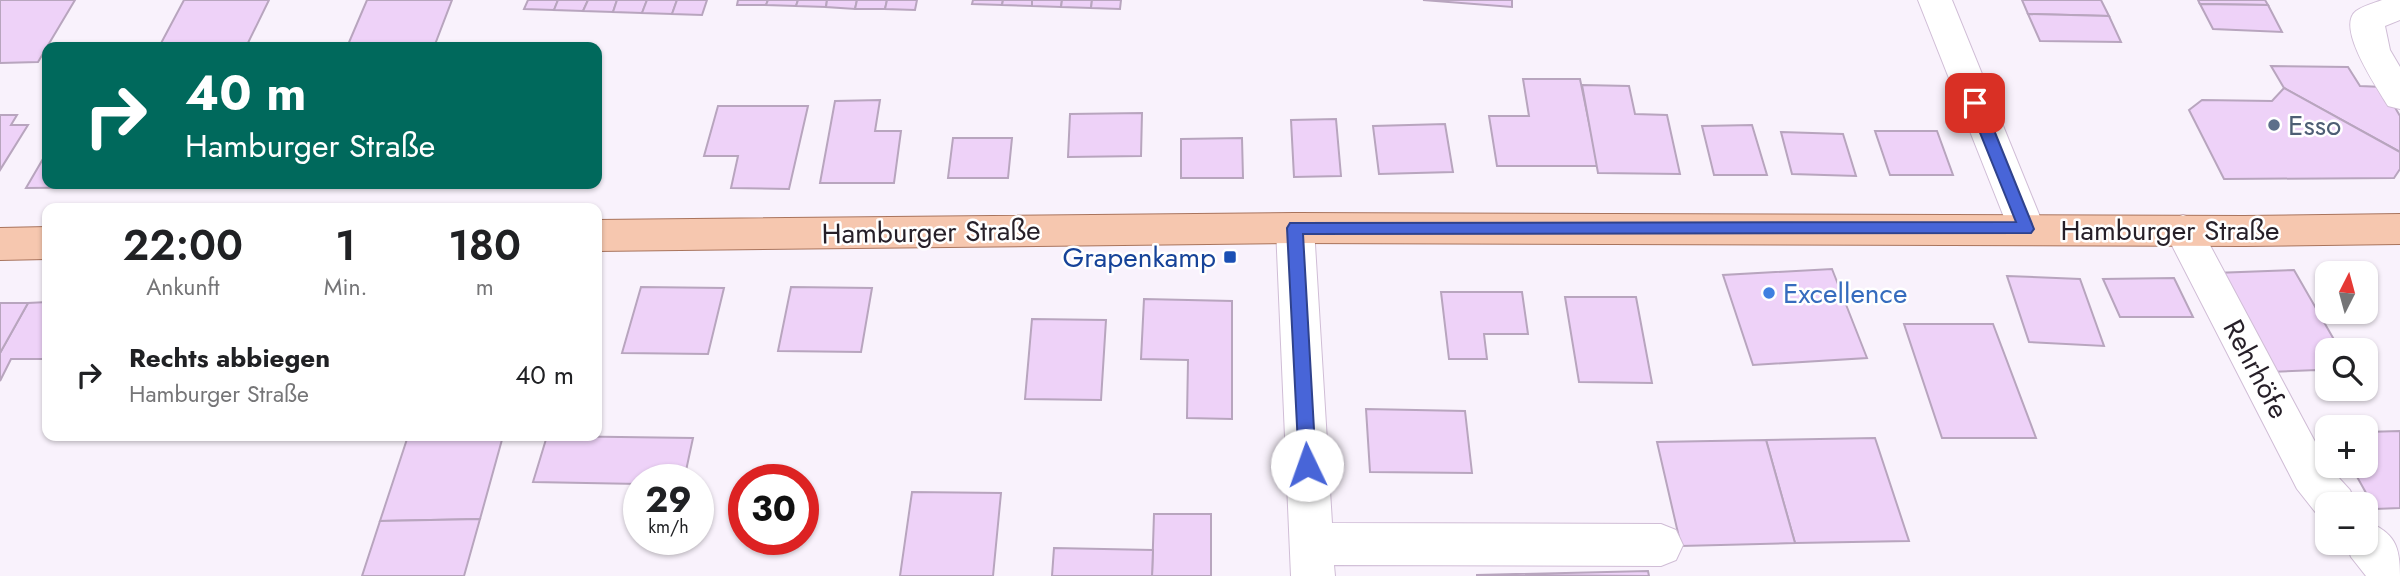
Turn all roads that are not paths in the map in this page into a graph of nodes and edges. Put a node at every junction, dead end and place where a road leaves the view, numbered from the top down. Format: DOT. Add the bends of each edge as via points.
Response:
graph roads {
  1 [pos="1934,0"];
  2 [pos="2400,6"];
  3 [pos="2400,96"];
  4 [pos="1295,228"];
  5 [pos="2026,229"];
  6 [pos="2400,229"];
  7 [pos="2183,230"];
  8 [pos="602,236"];
  9 [pos="42,243"];
  10 [pos="0,244"];
  11 [pos="2325,492"];
  12 [pos="1661,545"];
  13 [pos="2376,555"];
  14 [pos="1312,560"];
  15 [pos="2393,576"];
  1 -- 5 [label="street"];
  2 -- 3 [label="street" via="2367,20 2374,52"];
  4 -- 5 [label="main road, Hamburger Straße"];
  4 -- 8 [label="main road, Hamburger Straße"];
  4 -- 14 [label="street"];
  5 -- 7 [label="main road, Hamburger Straße"];
  6 -- 7 [label="main road, Hamburger Straße"];
  7 -- 11 [label="street, Rehrhöfe" via="2312,475"];
  9 -- 10 [label="main road"];
  12 -- 14 [label="street"];
  13 -- 15 [label="street"];
}
